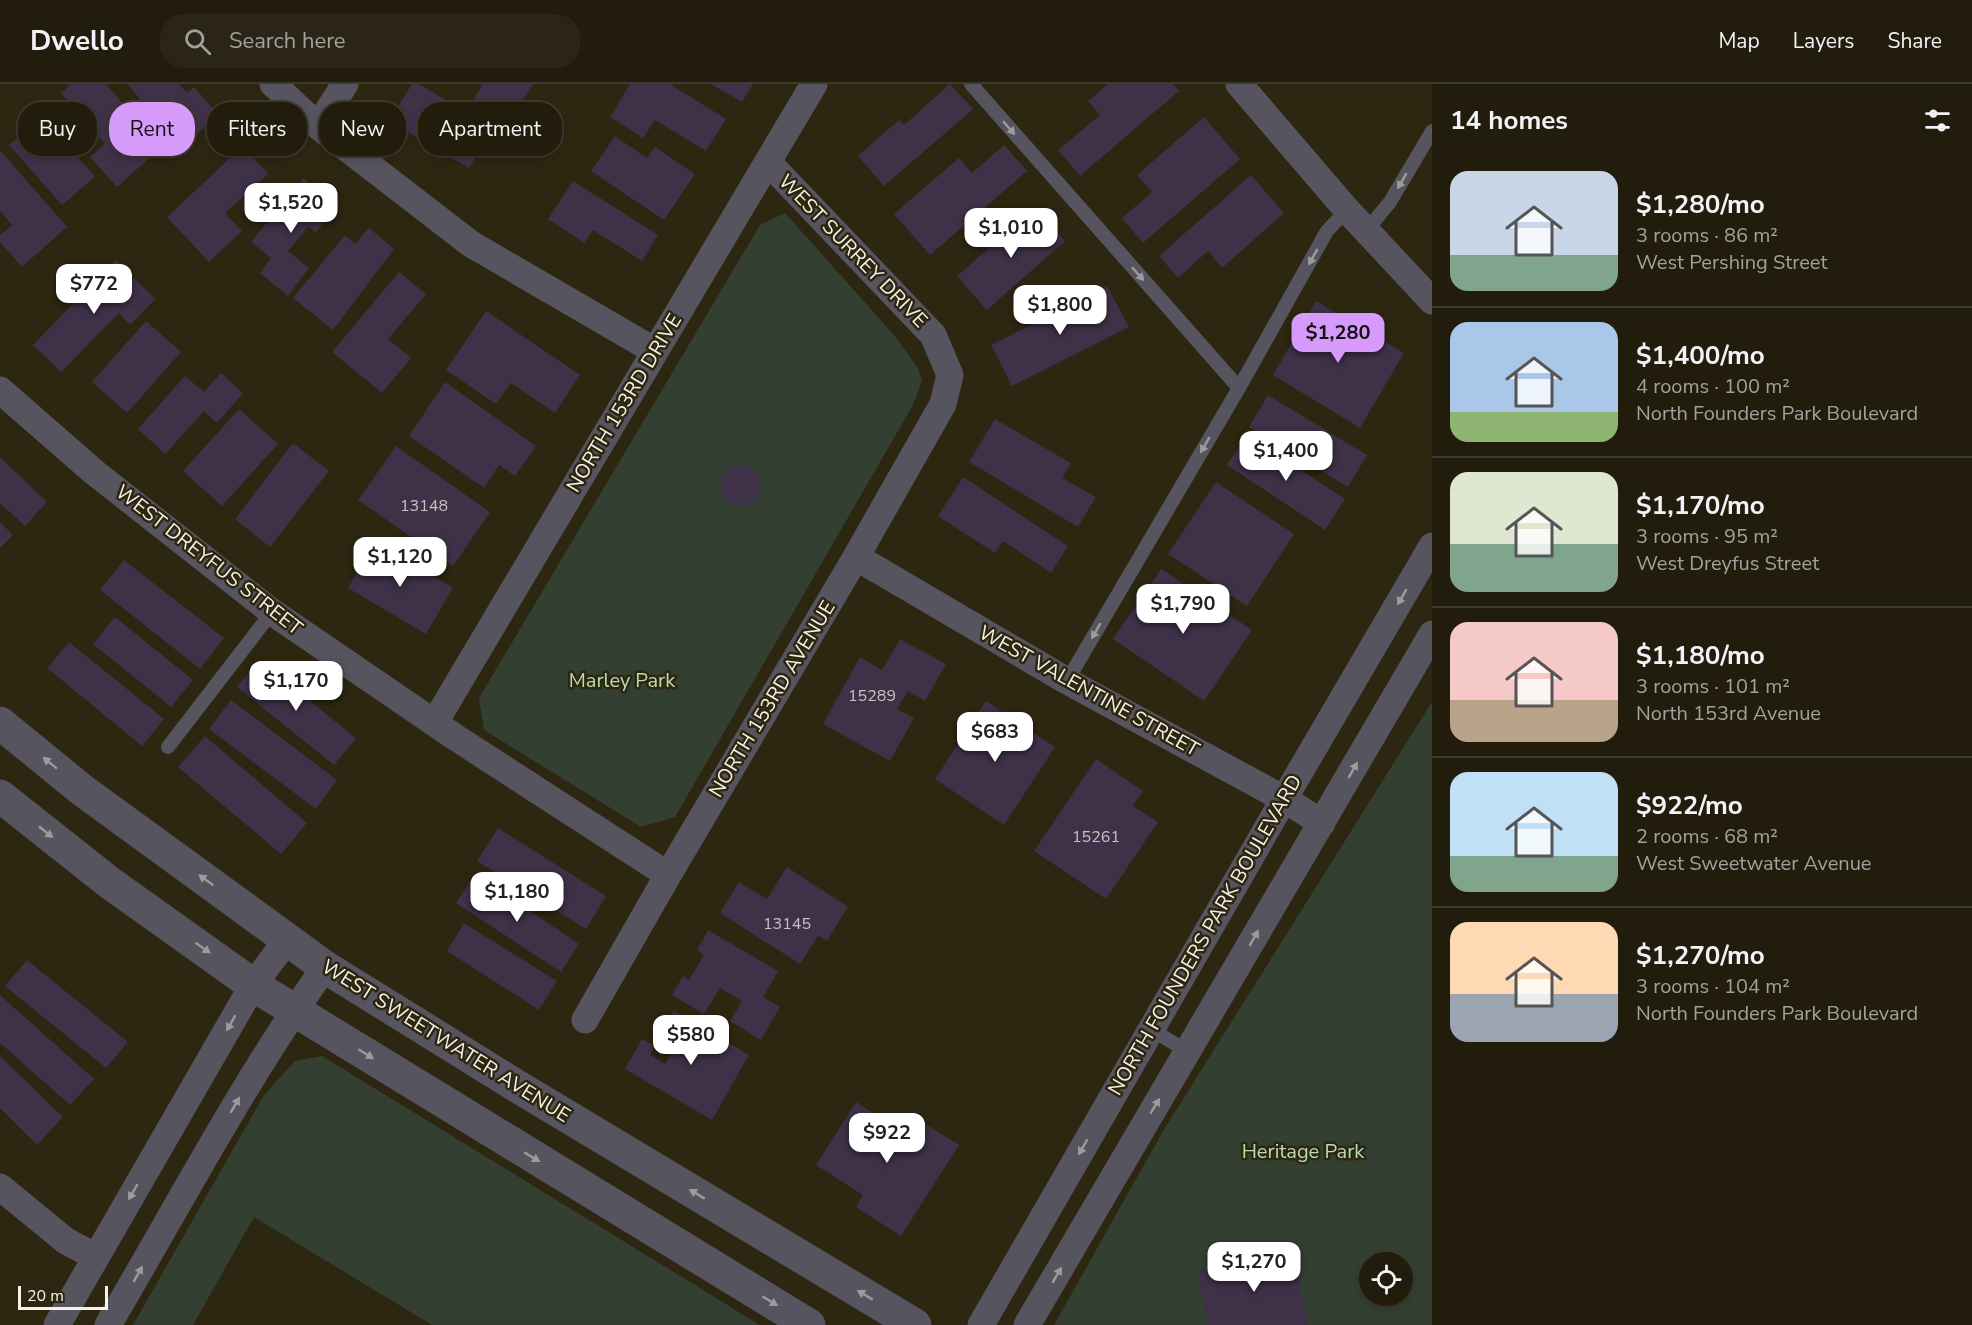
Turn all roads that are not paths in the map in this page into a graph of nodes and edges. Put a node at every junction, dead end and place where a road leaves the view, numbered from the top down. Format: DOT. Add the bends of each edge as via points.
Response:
graph roads {
  1 [pos="273,84"];
  2 [pos="345,84"];
  3 [pos="814,84"];
  4 [pos="970,84"];
  5 [pos="1239,84"];
  6 [pos="318,126"];
  7 [pos="1432,131"];
  8 [pos="768,162"];
  9 [pos="1347,210"];
  10 [pos="1366,231"];
  11 [pos="1432,301"];
  12 [pos="655,351"];
  13 [pos="950,375"];
  14 [pos="1239,388"];
  15 [pos="0,390"];
  16 [pos="1432,546"];
  17 [pos="856,557"];
  18 [pos="272,612"];
  19 [pos="1432,634"];
  20 [pos="1067,681"];
  21 [pos="435,722"];
  22 [pos="0,723"];
  23 [pos="168,747"];
  24 [pos="0,796"];
  25 [pos="1284,799"];
  26 [pos="1322,823"];
  27 [pos="668,875"];
  28 [pos="287,940"];
  29 [pos="325,967"];
  30 [pos="253,986"];
  31 [pos="294,1009"];
  32 [pos="585,1020"];
  33 [pos="1151,1029"];
  34 [pos="1188,1052"];
  35 [pos="0,1187"];
  36 [pos="96,1257"];
  37 [pos="57,1325"];
  38 [pos="108,1325"];
  39 [pos="809,1325"];
  40 [pos="915,1325"];
  41 [pos="981,1325"];
  42 [pos="1027,1325"];
  1 -- 6 [label="street"];
  2 -- 6 [label="street"];
  3 -- 8 [label="street, NORTH 153RD DRIVE"];
  4 -- 14 [label="lane, one-way"];
  5 -- 9 [label="street"];
  6 -- 12 [label="street" via="471,244"];
  7 -- 10 [label="lane, one-way" via="1390,202"];
  8 -- 12 [label="street, NORTH 153RD DRIVE"];
  8 -- 13 [label="street, WEST SURREY DRIVE" via="933,335"];
  9 -- 10 [label="street"];
  9 -- 14 [label="lane, one-way" via="1327,231"];
  10 -- 11 [label="street"];
  12 -- 21 [label="street, NORTH 153RD DRIVE"];
  13 -- 17 [label="street, NORTH 153RD AVENUE" via="943,404"];
  14 -- 20 [label="lane, one-way"];
  15 -- 18 [label="street, WEST DREYFUS STREET" via="94,472"];
  16 -- 25 [label="street, NORTH FOUNDERS PARK BOULEVARD, one-way"];
  17 -- 20 [label="street, WEST VALENTINE STREET"];
  17 -- 27 [label="street, NORTH 153RD AVENUE"];
  18 -- 21 [label="street, WEST DREYFUS STREET"];
  18 -- 23 [label="lane"];
  26 -- 19 [label="street, one-way"];
  20 -- 25 [label="street, WEST VALENTINE STREET"];
  21 -- 27 [label="street, WEST DREYFUS STREET"];
  28 -- 22 [label="street, WEST SWEETWATER AVENUE, one-way" via="82,790"];
  24 -- 30 [label="street, one-way" via="110,883"];
  25 -- 26 [label="street, WEST VALENTINE STREET"];
  25 -- 33 [label="street, NORTH FOUNDERS PARK BOULEVARD"];
  34 -- 26 [label="street, one-way"];
  27 -- 32 [label="street, NORTH 153RD AVENUE"];
  28 -- 29 [label="street, WEST SWEETWATER AVENUE"];
  28 -- 30 [label="street"];
  29 -- 31 [label="street"];
  40 -- 29 [label="street, WEST SWEETWATER AVENUE, one-way"];
  30 -- 31 [label="street"];
  30 -- 36 [label="street, one-way"];
  38 -- 31 [label="street, one-way"];
  31 -- 39 [label="street, one-way"];
  33 -- 34 [label="lane"];
  33 -- 41 [label="street, NORTH FOUNDERS PARK BOULEVARD, one-way"];
  42 -- 34 [label="street, one-way"];
  35 -- 36 [label="street" via="66,1240"];
  36 -- 37 [label="street"];
}
